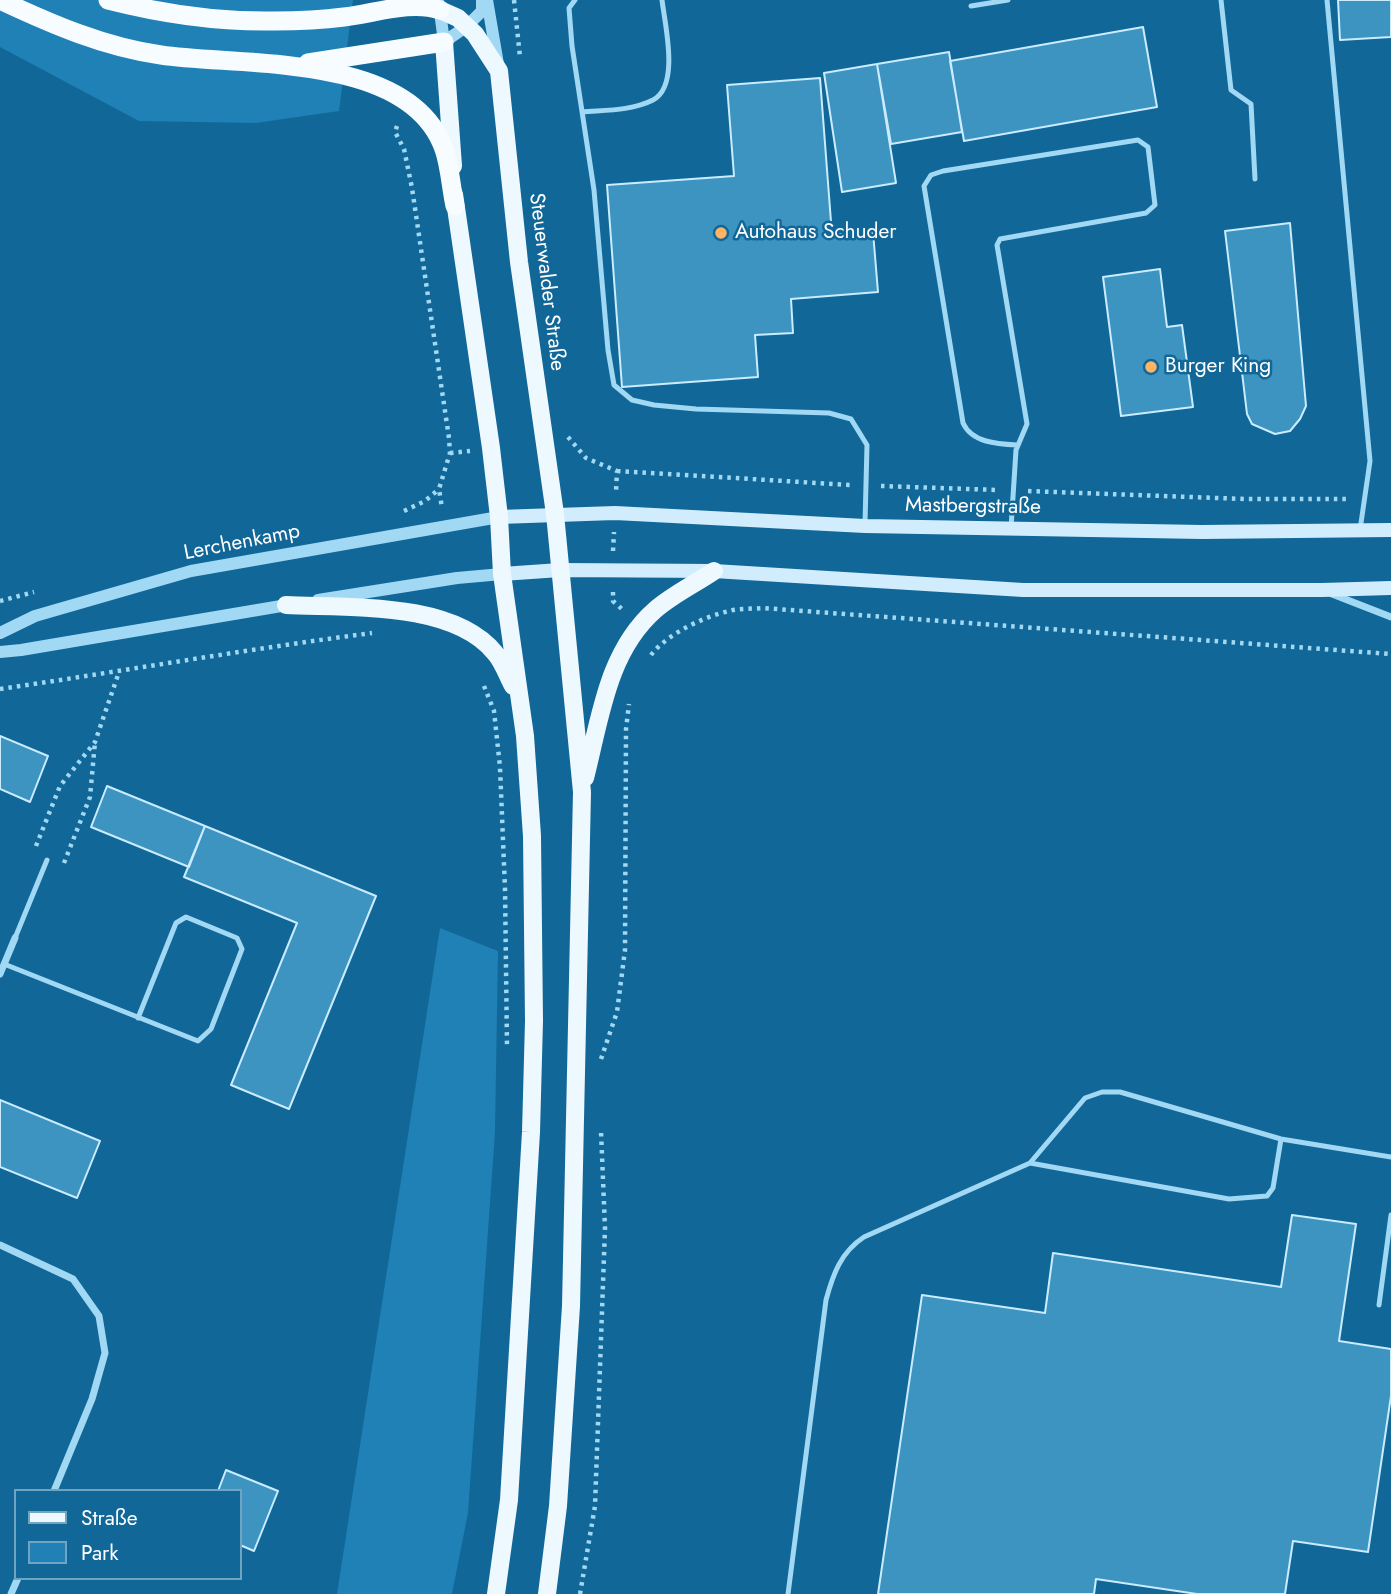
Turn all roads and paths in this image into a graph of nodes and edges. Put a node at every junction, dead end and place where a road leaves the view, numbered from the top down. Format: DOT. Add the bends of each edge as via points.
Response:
graph roads {
  1 [pos="0,0"];
  2 [pos="108,0"];
  3 [pos="358,0"];
  4 [pos="484,0"];
  5 [pos="514,0"];
  6 [pos="575,0"];
  7 [pos="662,0"];
  8 [pos="1008,0"];
  9 [pos="1221,0"];
  10 [pos="1327,0"];
  11 [pos="440,5"];
  12 [pos="971,6"];
  13 [pos="343,17"];
  14 [pos="467,26"];
  15 [pos="444,42"];
  16 [pos="293,65"];
  17 [pos="522,68"];
  18 [pos="499,71"];
  19 [pos="408,102"];
  20 [pos="582,112"];
  21 [pos="1255,179"];
  22 [pos="455,206"];
  23 [pos="565,428"];
  24 [pos="1018,445"];
  25 [pos="615,513"];
  26 [pos="555,514"];
  27 [pos="499,517"];
  28 [pos="446,526"];
  29 [pos="865,526"];
  30 [pos="1011,528"];
  31 [pos="1360,530"];
  32 [pos="1391,530"];
  33 [pos="561,570"];
  34 [pos="612,570"];
  35 [pos="714,571"];
  36 [pos="502,575"];
  37 [pos="1391,588"];
  38 [pos="1322,590"];
  39 [pos="286,605"];
  40 [pos="1391,617"];
  41 [pos="639,626"];
  42 [pos="384,632"];
  43 [pos="0,633"];
  44 [pos="0,652"];
  45 [pos="1391,654"];
  46 [pos="647,660"];
  47 [pos="119,672"];
  48 [pos="480,676"];
  49 [pos="0,689"];
  50 [pos="630,697"];
  51 [pos="520,698"];
  52 [pos="95,742"];
  53 [pos="582,792"];
  54 [pos="47,860"];
  55 [pos="15,938"];
  56 [pos="4,964"];
  57 [pos="0,974"];
  58 [pos="138,1018"];
  59 [pos="508,1050"];
  60 [pos="601,1061"];
  61 [pos="600,1125"];
  62 [pos="1281,1139"];
  63 [pos="1391,1157"];
  64 [pos="1030,1163"];
  65 [pos="1391,1215"];
  66 [pos="0,1245"];
  67 [pos="1379,1305"];
  68 [pos="55,1489"];
  69 [pos="496,1594"];
  70 [pos="547,1594"];
  71 [pos="580,1594"];
  72 [pos="788,1594"];
  1 -- 16 [label="highway" via="70,31 159,55"];
  2 -- 13 [label="highway" via="204,19"];
  3 -- 13 [label="highway"];
  4 -- 14 [label="street, Steuerwalder Straße" via="482,11"];
  4 -- 18 [label="street, Steuerwalder Straße"];
  5 -- 17 [label="path"];
  6 -- 20 [label="lane" via="569,8"];
  7 -- 20 [label="lane" via="668,43 664,90 654,99 625,109"];
  8 -- 12 [label="lane"];
  9 -- 21 [label="lane" via="1231,90 1251,104"];
  10 -- 31 [label="lane" via="1370,461"];
  11 -- 13 [label="highway"];
  11 -- 14 [label="main road"];
  11 -- 15 [label="street"];
  14 -- 15 [label="street, Steuerwalder Straße"];
  14 -- 18 [label="main road"];
  15 -- 16 [label="highway"];
  15 -- 22 [label="main road"];
  16 -- 19 [label="highway" via="381,86"];
  18 -- 26 [label="main road, Steuerwalder Straße" via="519,262"];
  19 -- 22 [label="highway" via="427,120 444,148"];
  19 -- 28 [label="path" via="395,132 404,149 412,188 449,438 450,453 439,489"];
  20 -- 29 [label="lane" via="614,385 632,400 654,405 829,413 851,419 867,445"];
  22 -- 27 [label="main road"];
  23 -- 25 [label="path" via="586,458 617,471"];
  24 -- 24 [label="lane" via="1027,424 997,245 1000,239 1146,213 1155,205 1148,147 1138,140 943,171 932,175 924,186 965,429 990,443"];
  24 -- 30 [label="lane"];
  25 -- 26 [label="main road, Mastbergstraße"];
  25 -- 29 [label="main road, Mastbergstraße"];
  25 -- 34 [label="path"];
  26 -- 27 [label="main road, Mastbergstraße"];
  26 -- 33 [label="main road, Steuerwalder Straße"];
  27 -- 28 [label="street, Lerchenkamp"];
  27 -- 36 [label="main road"];
  28 -- 43 [label="street, Lerchenkamp" via="191,571 35,616"];
  29 -- 30 [label="main road, Mastbergstraße"];
  30 -- 31 [label="main road, Mastbergstraße"];
  31 -- 32 [label="main road, Mastbergstraße"];
  33 -- 34 [label="main road"];
  33 -- 36 [label="main road"];
  33 -- 53 [label="main road, Steuerwalder Straße"];
  34 -- 35 [label="main road"];
  34 -- 41 [label="path" via="613,601"];
  35 -- 38 [label="main road" via="1023,590"];
  35 -- 41 [label="main road" via="656,609"];
  36 -- 39 [label="street"];
  36 -- 51 [label="main road"];
  37 -- 38 [label="main road"];
  38 -- 40 [label="street"];
  39 -- 44 [label="street"];
  39 -- 51 [label="main road" via="424,613 465,627 495,653"];
  41 -- 53 [label="main road" via="611,672"];
  42 -- 47 [label="path"];
  45 -- 46 [label="path" via="763,608 729,611 694,625 659,644"];
  47 -- 49 [label="path"];
  47 -- 52 [label="path"];
  48 -- 59 [label="path" via="495,711 500,767"];
  50 -- 60 [label="path" via="625,950 617,1012"];
  51 -- 69 [label="main road" via="532,835 534,1035 509,1500"];
  52 -- 54 [label="path" via="60,786 33,854"];
  52 -- 54 [label="path" via="90,797 63,866"];
  53 -- 70 [label="main road" via="570,1307 558,1506"];
  54 -- 55 [label="lane"];
  55 -- 56 [label="street"];
  56 -- 57 [label="street"];
  56 -- 58 [label="lane"];
  58 -- 58 [label="lane" via="198,1041 211,1029 242,949 237,938 186,917 176,923"];
  61 -- 71 [label="path" via="605,1228 595,1506"];
  62 -- 63 [label="lane"];
  62 -- 64 [label="lane" via="1120,1092 1102,1092 1085,1098"];
  62 -- 64 [label="lane" via="1273,1188 1267,1196 1250,1199"];
  64 -- 72 [label="lane" via="864,1237 839,1262 826,1300"];
  65 -- 67 [label="lane"];
  66 -- 68 [label="street" via="73,1279 99,1316 106,1353"];
}
